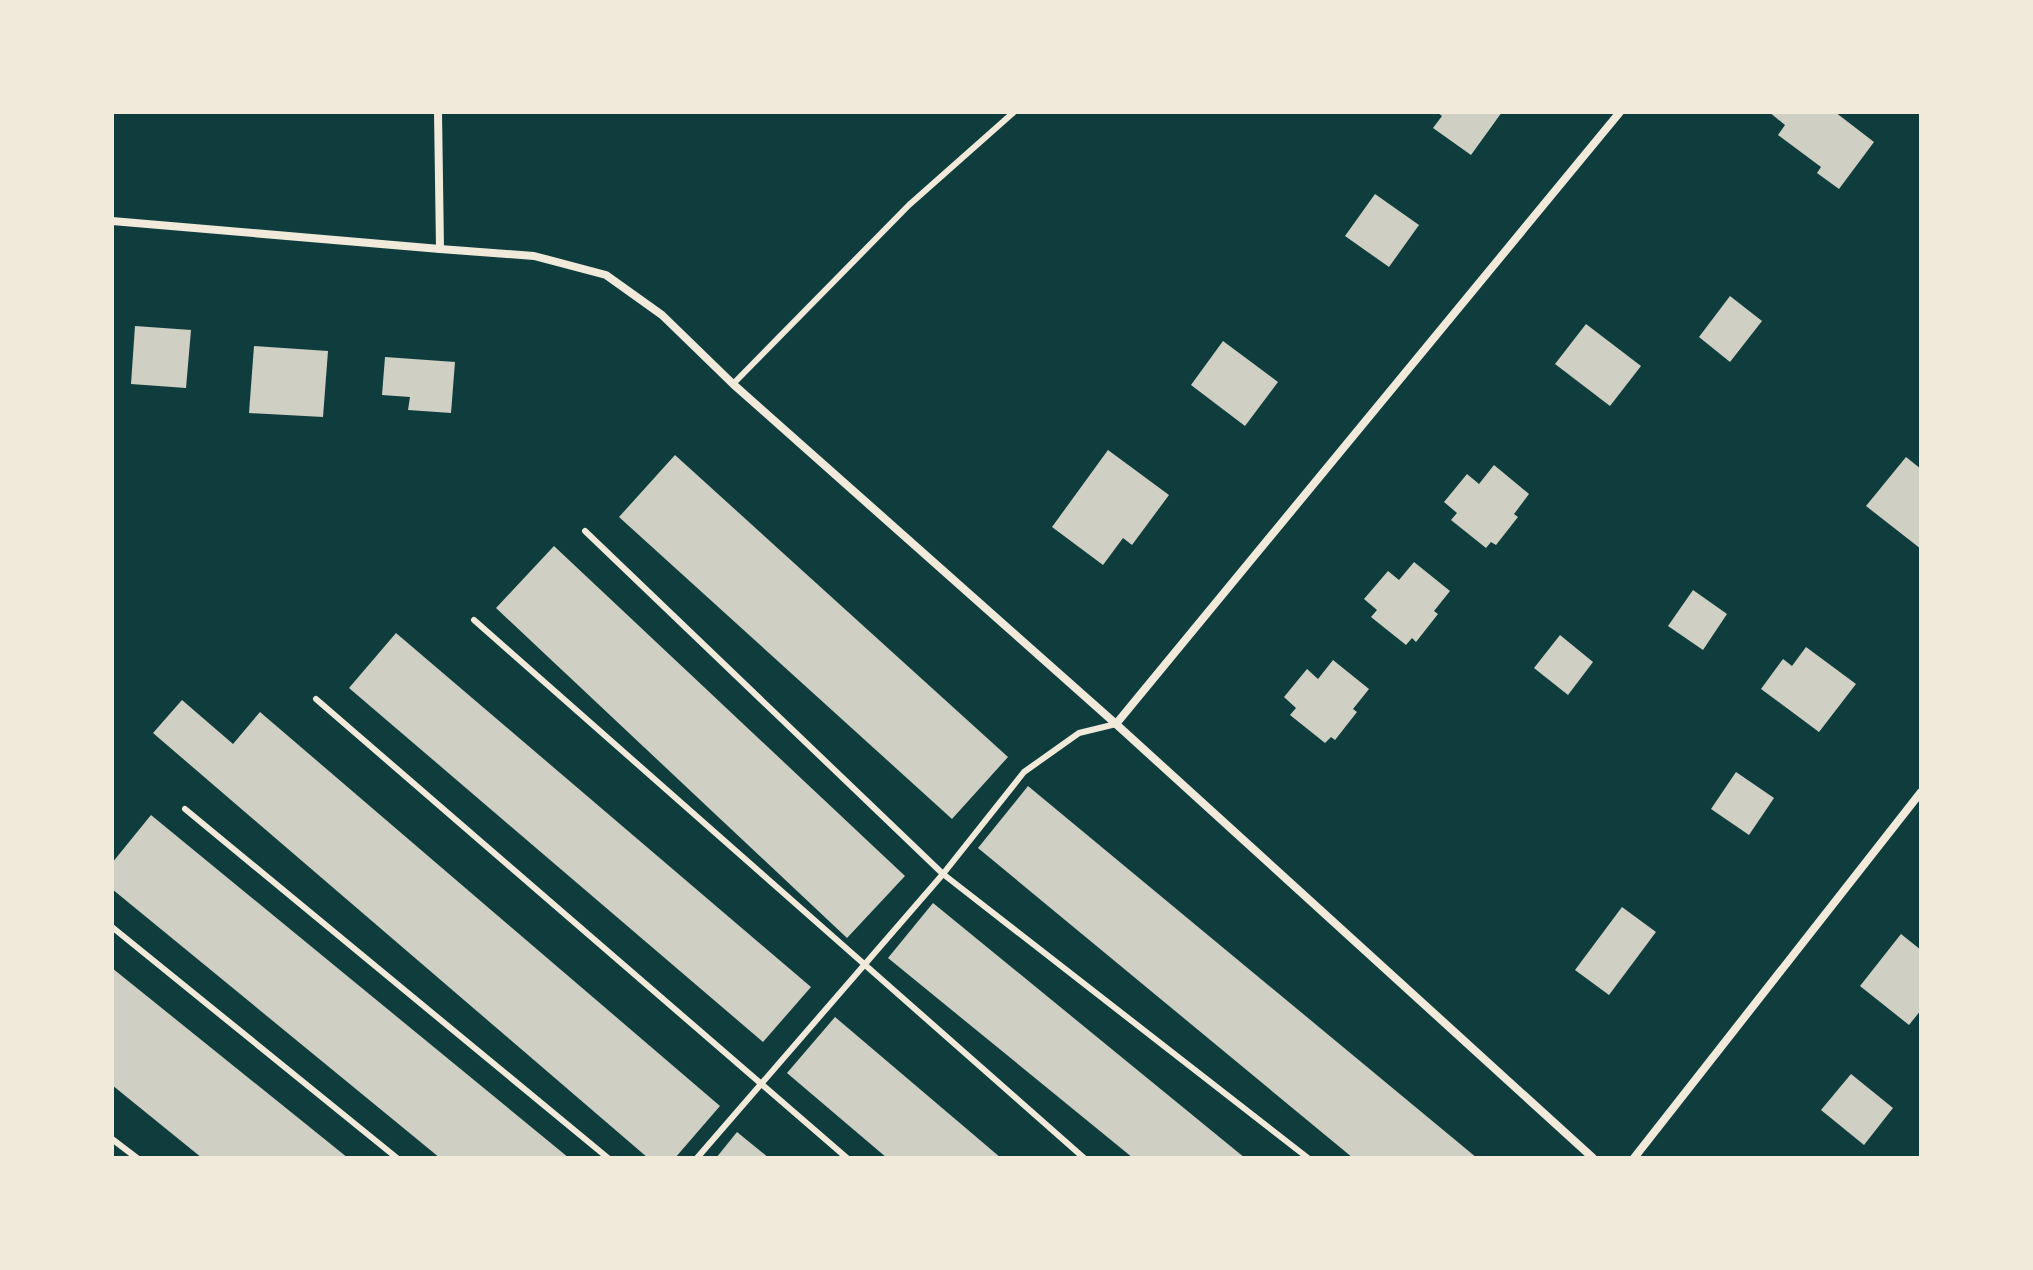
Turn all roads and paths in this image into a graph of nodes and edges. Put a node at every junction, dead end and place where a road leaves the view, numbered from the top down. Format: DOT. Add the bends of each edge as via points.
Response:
graph roads {
  1 [pos="438,112"];
  2 [pos="1014,112"];
  3 [pos="1620,112"];
  4 [pos="112,221"];
  5 [pos="440,249"];
  6 [pos="733,384"];
  7 [pos="585,531"];
  8 [pos="474,620"];
  9 [pos="316,699"];
  10 [pos="1116,724"];
  11 [pos="1921,792"];
  12 [pos="185,809"];
  13 [pos="943,874"];
  14 [pos="112,927"];
  15 [pos="865,965"];
  16 [pos="761,1083"];
  17 [pos="112,1139"];
  18 [pos="137,1158"];
  19 [pos="397,1158"];
  20 [pos="608,1158"];
  21 [pos="697,1158"];
  22 [pos="847,1158"];
  23 [pos="1084,1158"];
  24 [pos="1308,1158"];
  25 [pos="1593,1158"];
  26 [pos="1634,1158"];
  1 -- 5 [label="street"];
  2 -- 6 [label="lane" via="909,205"];
  3 -- 10 [label="street"];
  4 -- 5 [label="street"];
  5 -- 6 [label="street" via="534,256 606,275 662,315"];
  6 -- 10 [label="street"];
  7 -- 13 [label="lane"];
  8 -- 15 [label="lane"];
  9 -- 16 [label="lane"];
  10 -- 13 [label="lane" via="1079,733 1024,772"];
  10 -- 25 [label="street"];
  11 -- 26 [label="street"];
  12 -- 20 [label="lane"];
  13 -- 15 [label="lane"];
  13 -- 24 [label="lane"];
  14 -- 19 [label="lane"];
  15 -- 16 [label="lane"];
  15 -- 23 [label="lane"];
  16 -- 21 [label="lane"];
  16 -- 22 [label="lane"];
  17 -- 18 [label="lane"];
}
